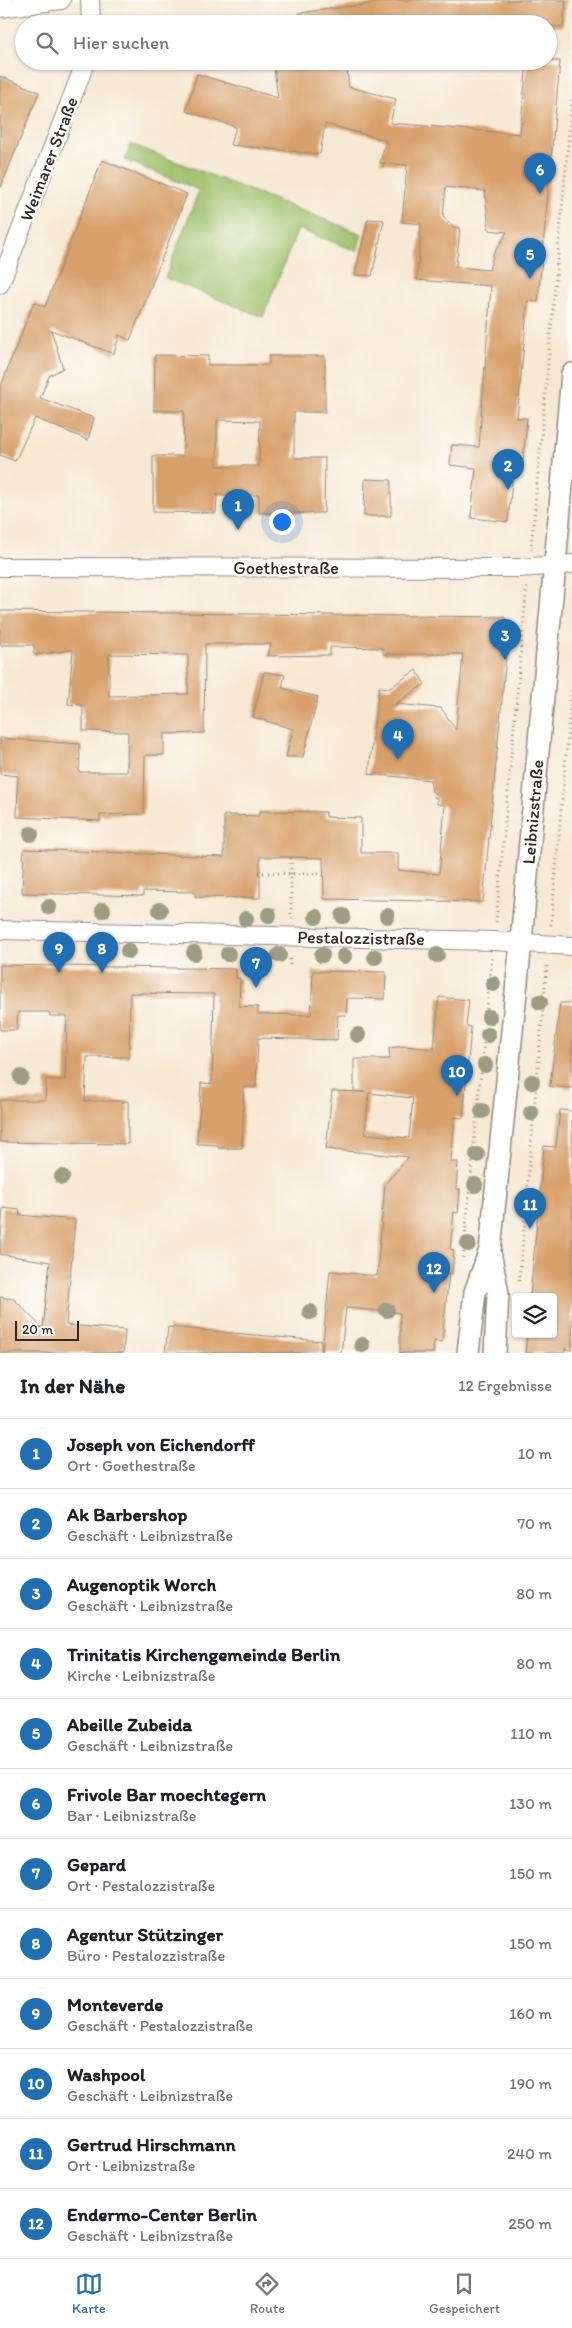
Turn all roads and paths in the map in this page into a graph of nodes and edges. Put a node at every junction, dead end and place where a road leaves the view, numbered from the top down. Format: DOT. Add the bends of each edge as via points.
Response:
graph roads {
  1 [pos="61,0"];
  2 [pos="90,0"];
  3 [pos="0,8"];
  4 [pos="91,15"];
  5 [pos="83,70"];
  6 [pos="572,100"];
  7 [pos="0,284"];
  8 [pos="572,374"];
  9 [pos="532,534"];
  10 [pos="563,565"];
  11 [pos="0,567"];
  12 [pos="523,626"];
  13 [pos="572,687"];
  14 [pos="291,857"];
  15 [pos="258,873"];
  16 [pos="291,873"];
  17 [pos="325,874"];
  18 [pos="291,908"];
  19 [pos="551,925"];
  20 [pos="495,927"];
  21 [pos="0,930"];
  22 [pos="521,942"];
  23 [pos="572,946"];
  24 [pos="492,961"];
  25 [pos="546,966"];
  26 [pos="490,1250"];
  27 [pos="463,1264"];
  28 [pos="518,1288"];
  29 [pos="468,1353"];
  30 [pos="495,1353"];
  1 -- 3 [label="street"];
  2 -- 4 [label="street"];
  5 -- 7 [label="street, Weimarer Straße"];
  6 -- 9 [label="path"];
  8 -- 10 [label="street, Leibnizstraße"];
  10 -- 11 [label="street, Goethestraße" via="520,568"];
  10 -- 22 [label="street, Leibnizstraße"];
  12 -- 20 [label="path"];
  13 -- 19 [label="path"];
  14 -- 16 [label="path"];
  15 -- 16 [label="path"];
  16 -- 17 [label="path"];
  16 -- 18 [label="path"];
  21 -- 22 [label="street, Pestalozzistraße"];
  22 -- 23 [label="street, Pestalozzistraße"];
  22 -- 26 [label="street, Leibnizstraße"];
  24 -- 27 [label="path"];
  25 -- 28 [label="path"];
  26 -- 29 [label="street, Leibnizstraße" via="476,1292"];
  26 -- 30 [label="street, Leibnizstraße" via="498,1293"];
}
